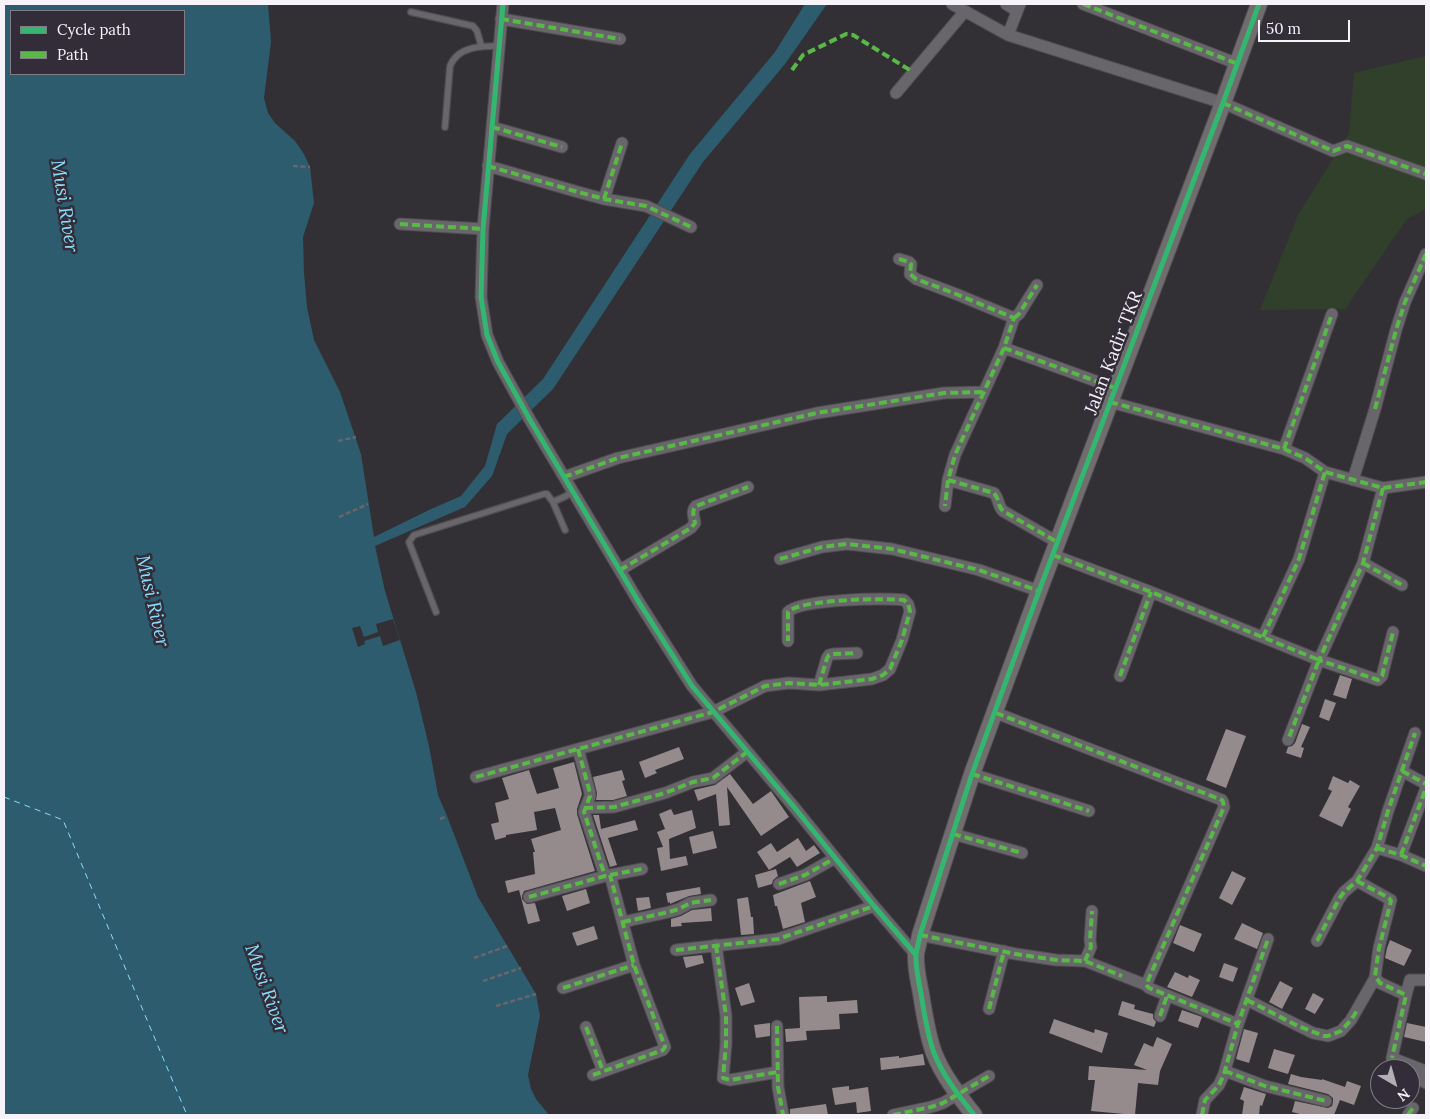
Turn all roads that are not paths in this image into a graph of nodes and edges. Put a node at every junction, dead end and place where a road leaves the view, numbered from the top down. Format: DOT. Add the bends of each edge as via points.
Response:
graph roads {
  1 [pos="503,4"];
  2 [pos="952,4"];
  3 [pos="1006,4"];
  4 [pos="1083,4"];
  5 [pos="1259,4"];
  6 [pos="1019,7"];
  7 [pos="964,11"];
  8 [pos="411,12"];
  9 [pos="502,19"];
  10 [pos="1008,35"];
  11 [pos="620,39"];
  12 [pos="481,46"];
  13 [pos="499,46"];
  14 [pos="1238,64"];
  15 [pos="896,93"];
  16 [pos="1223,103"];
  17 [pos="492,126"];
  18 [pos="444,127"];
  19 [pos="622,144"];
  20 [pos="562,147"];
  21 [pos="488,166"];
  22 [pos="1426,174"];
  23 [pos="604,199"];
  24 [pos="400,224"];
  25 [pos="691,227"];
  26 [pos="483,229"];
  27 [pos="1426,254"];
  28 [pos="899,259"];
  29 [pos="1037,285"];
  30 [pos="1332,314"];
  31 [pos="1014,318"];
  32 [pos="1004,348"];
  33 [pos="982,392"];
  34 [pos="1112,395"];
  35 [pos="1284,449"];
  36 [pos="1325,472"];
  37 [pos="564,477"];
  38 [pos="948,480"];
  39 [pos="1353,480"];
  40 [pos="1426,482"];
  41 [pos="748,487"];
  42 [pos="1384,488"];
  43 [pos="572,491"];
  44 [pos="553,502"];
  45 [pos="945,506"];
  46 [pos="565,530"];
  47 [pos="1055,549"];
  48 [pos="780,559"];
  49 [pos="1363,563"];
  50 [pos="620,570"];
  51 [pos="1402,585"];
  52 [pos="1039,592"];
  53 [pos="1151,592"];
  54 [pos="436,612"];
  55 [pos="1393,632"];
  56 [pos="1262,636"];
  57 [pos="788,641"];
  58 [pos="857,653"];
  59 [pos="1319,660"];
  60 [pos="1120,676"];
  61 [pos="818,684"];
  62 [pos="713,712"];
  63 [pos="996,712"];
  64 [pos="1414,732"];
  65 [pos="1288,740"];
  66 [pos="578,749"];
  67 [pos="747,752"];
  68 [pos="1402,771"];
  69 [pos="972,774"];
  70 [pos="476,777"];
  71 [pos="1426,784"];
  72 [pos="1426,788"];
  73 [pos="585,808"];
  74 [pos="1089,811"];
  75 [pos="953,834"];
  76 [pos="1377,848"];
  77 [pos="1022,853"];
  78 [pos="1402,855"];
  79 [pos="835,858"];
  80 [pos="1426,866"];
  81 [pos="642,870"];
  82 [pos="608,876"];
  83 [pos="1357,882"];
  84 [pos="779,884"];
  85 [pos="529,897"];
  86 [pos="711,900"];
  87 [pos="874,906"];
  88 [pos="1092,911"];
  89 [pos="623,922"];
  90 [pos="920,935"];
  91 [pos="1268,938"];
  92 [pos="1317,941"];
  93 [pos="724,945"];
  94 [pos="676,950"];
  95 [pos="1004,951"];
  96 [pos="916,955"];
  97 [pos="1085,961"];
  98 [pos="634,965"];
  99 [pos="1375,978"];
  100 [pos="1426,980"];
  101 [pos="1146,985"];
  102 [pos="563,988"];
  103 [pos="1406,995"];
  104 [pos="1167,996"];
  105 [pos="1247,1000"];
  106 [pos="989,1009"];
  107 [pos="1160,1016"];
  108 [pos="1238,1024"];
  109 [pos="777,1026"];
  110 [pos="586,1027"];
  111 [pos="1225,1071"];
  112 [pos="778,1072"];
  113 [pos="989,1076"];
  114 [pos="1426,1083"];
  115 [pos="957,1094"];
  116 [pos="1326,1101"];
  117 [pos="783,1115"];
  118 [pos="893,1115"];
  119 [pos="974,1115"];
  120 [pos="1202,1115"];
  1 -- 9 [label="street"];
  2 -- 7 [label="street"];
  3 -- 6 [label="street"];
  4 -- 14 [label="street"];
  5 -- 14 [label="street, Jalan Kadir TKR"];
  6 -- 10 [label="street"];
  7 -- 10 [label="street"];
  7 -- 15 [label="street"];
  8 -- 12 [label="lane" via="474,26"];
  9 -- 11 [label="street"];
  9 -- 13 [label="street"];
  10 -- 16 [label="street"];
  12 -- 13 [label="lane"];
  12 -- 18 [label="lane" via="453,59"];
  13 -- 17 [label="street"];
  14 -- 16 [label="street, Jalan Kadir TKR"];
  16 -- 22 [label="street" via="1333,151 1347,146"];
  16 -- 34 [label="street, Jalan Kadir TKR"];
  17 -- 20 [label="street"];
  17 -- 21 [label="street"];
  19 -- 23 [label="street"];
  21 -- 23 [label="street"];
  21 -- 26 [label="street"];
  23 -- 25 [label="street" via="646,206"];
  24 -- 26 [label="street"];
  26 -- 37 [label="street" via="481,297 487,335 513,391"];
  27 -- 39 [label="street" via="1404,302"];
  28 -- 31 [label="street" via="911,264 910,274 916,279"];
  29 -- 31 [label="street"];
  30 -- 35 [label="street"];
  31 -- 32 [label="street"];
  32 -- 33 [label="street"];
  32 -- 34 [label="street"];
  33 -- 37 [label="street" via="944,393 817,413 618,458"];
  33 -- 38 [label="street" via="954,454"];
  34 -- 35 [label="street"];
  34 -- 47 [label="street, Jalan Kadir TKR"];
  35 -- 36 [label="street"];
  36 -- 39 [label="street"];
  36 -- 56 [label="street" via="1299,559"];
  37 -- 43 [label="street"];
  38 -- 45 [label="street"];
  38 -- 47 [label="street" via="994,493 1003,512"];
  39 -- 42 [label="street"];
  40 -- 42 [label="street"];
  41 -- 50 [label="street" via="696,506 692,512 695,523 691,528"];
  42 -- 49 [label="street"];
  43 -- 44 [label="lane"];
  43 -- 50 [label="street"];
  44 -- 46 [label="lane"];
  44 -- 54 [label="lane" via="544,494 414,534 409,542"];
  47 -- 52 [label="street, Jalan Kadir TKR"];
  47 -- 53 [label="street"];
  48 -- 52 [label="street" via="822,546 847,544 892,549 979,570"];
  49 -- 51 [label="street"];
  49 -- 59 [label="street"];
  50 -- 62 [label="street" via="692,686"];
  52 -- 63 [label="street, Jalan Kadir TKR"];
  53 -- 56 [label="street"];
  53 -- 60 [label="street"];
  55 -- 59 [label="street" via="1382,676 1378,680"];
  56 -- 59 [label="street"];
  57 -- 61 [label="street" via="788,612 794,608 835,600 904,600 908,604 910,611 902,640 890,669 872,679"];
  58 -- 61 [label="street" via="830,655"];
  59 -- 65 [label="street"];
  61 -- 62 [label="street" via="765,686"];
  62 -- 66 [label="street"];
  62 -- 67 [label="street"];
  63 -- 69 [label="street, Jalan Kadir TKR"];
  63 -- 101 [label="street" via="1222,800 1224,807"];
  64 -- 68 [label="street"];
  66 -- 70 [label="street"];
  66 -- 73 [label="street" via="590,793"];
  67 -- 73 [label="street" via="713,778 614,807"];
  67 -- 79 [label="street"];
  68 -- 71 [label="street"];
  68 -- 76 [label="street"];
  69 -- 74 [label="street"];
  69 -- 75 [label="street, Jalan Kadir TKR"];
  72 -- 78 [label="street"];
  73 -- 82 [label="street"];
  75 -- 77 [label="street"];
  75 -- 90 [label="street, Jalan Kadir TKR"];
  76 -- 78 [label="street"];
  76 -- 83 [label="street"];
  78 -- 80 [label="street"];
  79 -- 84 [label="street" via="806,875"];
  79 -- 87 [label="street"];
  81 -- 82 [label="street"];
  82 -- 85 [label="street"];
  82 -- 89 [label="street"];
  83 -- 92 [label="street" via="1341,895"];
  83 -- 99 [label="street" via="1391,900"];
  86 -- 89 [label="street"];
  87 -- 93 [label="street" via="778,940"];
  87 -- 96 [label="street"];
  88 -- 97 [label="street" via="1090,946"];
  89 -- 98 [label="street"];
  90 -- 95 [label="street"];
  90 -- 96 [label="street, Jalan Kadir TKR"];
  91 -- 105 [label="street"];
  93 -- 94 [label="street"];
  93 -- 112 [label="street" via="727,1079"];
  95 -- 97 [label="street" via="1056,960"];
  95 -- 106 [label="street"];
  96 -- 115 [label="street, Jalan Kadir TKR" via="935,1055"];
  97 -- 101 [label="street"];
  98 -- 102 [label="street"];
  98 -- 110 [label="street" via="663,1050 598,1073"];
  99 -- 103 [label="street"];
  99 -- 105 [label="street" via="1346,1026 1335,1034 1318,1034"];
  100 -- 103 [label="street" via="1410,980"];
  101 -- 104 [label="street"];
  103 -- 114 [label="street" via="1392,1058 1423,1070 1419,1079"];
  104 -- 107 [label="street"];
  104 -- 108 [label="street"];
  105 -- 108 [label="street"];
  108 -- 111 [label="street"];
  109 -- 112 [label="street"];
  111 -- 116 [label="street" via="1265,1086"];
  111 -- 120 [label="street" via="1216,1089 1206,1099"];
  112 -- 117 [label="street"];
  113 -- 115 [label="street"];
  115 -- 118 [label="street" via="937,1105"];
  115 -- 119 [label="street, Jalan Kadir TKR"];
}
